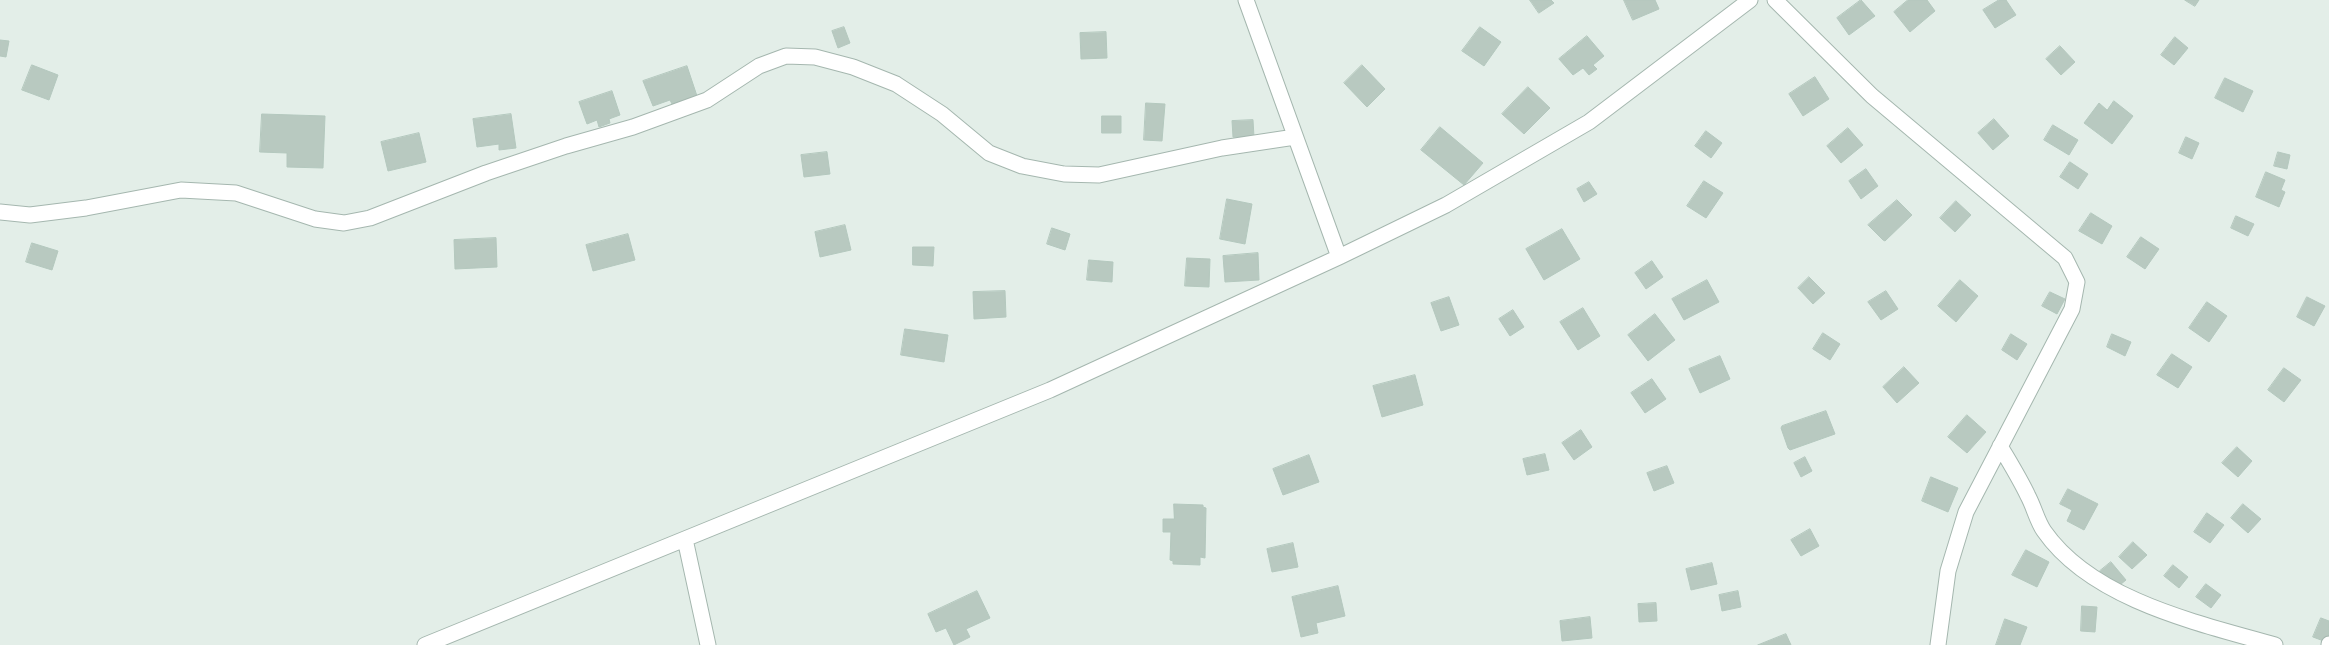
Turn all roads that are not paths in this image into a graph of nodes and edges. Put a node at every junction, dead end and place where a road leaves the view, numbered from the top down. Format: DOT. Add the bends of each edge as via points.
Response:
graph roads {
  1 [pos="1246,0"];
  2 [pos="1750,0"];
  3 [pos="1775,0"];
  4 [pos="1295,136"];
  5 [pos="0,212"];
  6 [pos="1339,257"];
  7 [pos="2000,446"];
  8 [pos="685,539"];
  9 [pos="425,645"];
  10 [pos="708,645"];
  11 [pos="1938,645"];
  12 [pos="2275,645"];
  1 -- 4 [label="street"];
  2 -- 6 [label="street" via="1589,122 1446,205"];
  3 -- 7 [label="street" via="1872,96 2066,258 2078,282 2072,309"];
  4 -- 5 [label="street" via="1099,175 1064,174 1022,166 989,153 942,114 896,84 853,67 815,57 786,56 759,66 708,100 486,173 370,218 344,223 315,219 236,193 181,190 30,215"];
  4 -- 6 [label="street"];
  6 -- 8 [label="street" via="1050,390"];
  7 -- 11 [label="street" via="1966,512 1948,572"];
  7 -- 12 [label="street" via="2043,530 2070,561 2114,591 2196,622"];
  8 -- 9 [label="street"];
  8 -- 10 [label="street"];
}
